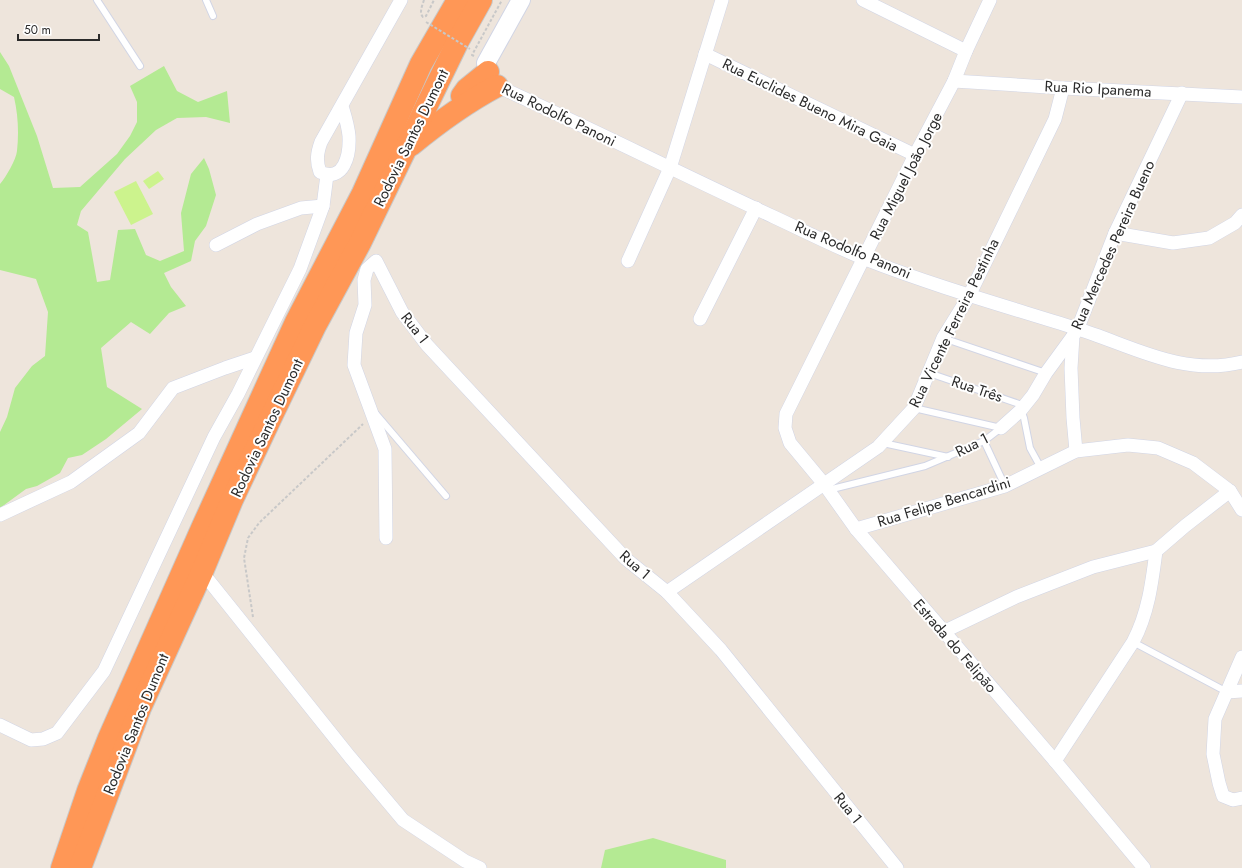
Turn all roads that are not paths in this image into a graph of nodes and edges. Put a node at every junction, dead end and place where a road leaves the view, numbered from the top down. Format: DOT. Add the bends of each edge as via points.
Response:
graph roads {
  1 [pos="97,0"];
  2 [pos="206,0"];
  3 [pos="401,0"];
  4 [pos="458,0"];
  5 [pos="481,0"];
  6 [pos="521,0"];
  7 [pos="722,0"];
  8 [pos="862,0"];
  9 [pos="990,0"];
  10 [pos="213,16"];
  11 [pos="966,52"];
  12 [pos="706,54"];
  13 [pos="140,66"];
  14 [pos="492,79"];
  15 [pos="954,81"];
  16 [pos="1063,88"];
  17 [pos="1182,93"];
  18 [pos="1242,97"];
  19 [pos="342,106"];
  20 [pos="404,151"];
  21 [pos="916,155"];
  22 [pos="670,168"];
  23 [pos="327,175"];
  24 [pos="323,206"];
  25 [pos="756,208"];
  26 [pos="1242,215"];
  27 [pos="1115,233"];
  28 [pos="216,245"];
  29 [pos="865,258"];
  30 [pos="628,261"];
  31 [pos="969,296"];
  32 [pos="700,320"];
  33 [pos="1075,332"];
  34 [pos="944,338"];
  35 [pos="255,358"];
  36 [pos="1242,362"];
  37 [pos="929,373"];
  38 [pos="1046,373"];
  39 [pos="914,408"];
  40 [pos="1023,408"];
  41 [pos="371,410"];
  42 [pos="786,414"];
  43 [pos="1001,428"];
  44 [pos="984,441"];
  45 [pos="883,443"];
  46 [pos="1076,451"];
  47 [pos="948,457"];
  48 [pos="1041,468"];
  49 [pos="1004,486"];
  50 [pos="826,487"];
  51 [pos="1230,491"];
  52 [pos="446,496"];
  53 [pos="1242,510"];
  54 [pos="0,515"];
  55 [pos="856,529"];
  56 [pos="386,538"];
  57 [pos="1156,551"];
  58 [pos="202,572"];
  59 [pos="667,592"];
  60 [pos="943,632"];
  61 [pos="1133,642"];
  62 [pos="1242,657"];
  63 [pos="1242,691"];
  64 [pos="1227,692"];
  65 [pos="0,726"];
  66 [pos="1055,761"];
  67 [pos="1242,798"];
  68 [pos="62,868"];
  69 [pos="80,868"];
  70 [pos="480,868"];
  71 [pos="897,868"];
  72 [pos="1144,868"];
  1 -- 13 [label="lane"];
  2 -- 10 [label="lane"];
  3 -- 19 [label="street"];
  4 -- 68 [label="highway, Rodovia Santos Dumont" via="421,64 363,193 296,322 109,738"];
  5 -- 20 [label="highway, Rodovia Santos Dumont" via="458,40"];
  6 -- 14 [label="street" via="486,63"];
  7 -- 12 [label="street"];
  8 -- 11 [label="street"];
  9 -- 11 [label="street, Rua Miguel João Jorge"];
  11 -- 15 [label="street, Rua Miguel João Jorge"];
  12 -- 21 [label="street, Rua Euclides Bueno Mira Gaia"];
  12 -- 22 [label="street"];
  14 -- 20 [label="highway" via="467,89 447,116"];
  14 -- 22 [label="street, Rua Rodolfo Panoni"];
  15 -- 16 [label="street, Rua Rio Ipanema"];
  15 -- 21 [label="street, Rua Miguel João Jorge"];
  16 -- 17 [label="street, Rua Rio Ipanema"];
  16 -- 31 [label="street, Rua Vicente Ferreira Pestinha" via="1055,119"];
  17 -- 18 [label="street, Rua Rio Ipanema"];
  17 -- 27 [label="street, Rua Mercedes Pereira Bueno"];
  19 -- 23 [label="street" via="317,153 320,172"];
  19 -- 23 [label="street" via="349,135 349,152 341,171"];
  20 -- 58 [label="highway, Rodovia Santos Dumont" via="276,406"];
  21 -- 29 [label="street, Rua Miguel João Jorge"];
  22 -- 25 [label="street, Rua Rodolfo Panoni"];
  22 -- 30 [label="street"];
  23 -- 24 [label="street"];
  24 -- 28 [label="street" via="301,208 257,224"];
  24 -- 35 [label="street" via="300,269"];
  25 -- 29 [label="street, Rua Rodolfo Panoni"];
  25 -- 32 [label="street"];
  26 -- 27 [label="street" via="1235,223 1209,238 1174,243"];
  27 -- 33 [label="street, Rua Mercedes Pereira Bueno"];
  29 -- 31 [label="street, Rua Rodolfo Panoni"];
  29 -- 42 [label="street, Rua Miguel João Jorge"];
  31 -- 33 [label="street, Rua Rodolfo Panoni"];
  31 -- 34 [label="street, Rua Vicente Ferreira Pestinha"];
  33 -- 36 [label="street, Rua Rodolfo Panoni" via="1156,358 1194,366"];
  33 -- 38 [label="street, Rua 1"];
  33 -- 46 [label="street, Rua Mercedes Pereira Bueno" via="1071,368"];
  34 -- 37 [label="street, Rua Vicente Ferreira Pestinha"];
  34 -- 38 [label="lane"];
  35 -- 54 [label="street" via="173,388 139,433 71,482"];
  35 -- 65 [label="street" via="214,437 104,671 57,733 43,739 31,740"];
  37 -- 39 [label="street, Rua Vicente Ferreira Pestinha"];
  37 -- 40 [label="lane, Rua Três"];
  38 -- 40 [label="street, Rua 1"];
  39 -- 43 [label="lane"];
  39 -- 45 [label="street, Rua Vicente Ferreira Pestinha"];
  40 -- 43 [label="street, Rua 1"];
  40 -- 48 [label="lane" via="1030,448"];
  41 -- 52 [label="lane"];
  41 -- 56 [label="street" via="385,449"];
  41 -- 59 [label="street, Rua 1" via="354,365 356,333 365,305 364,280 367,269 376,261 402,312 427,344 626,559"];
  42 -- 50 [label="street, Estrada do Felipão" via="785,428 790,443"];
  43 -- 44 [label="lane, Rua 1"];
  44 -- 47 [label="lane, Rua 1"];
  44 -- 49 [label="lane"];
  45 -- 47 [label="lane"];
  45 -- 50 [label="street, Rua Vicente Ferreira Pestinha"];
  46 -- 48 [label="street, Rua Felipe Bencardini"];
  46 -- 51 [label="street, Rua Felipe Bencardini" via="1128,445 1158,448 1193,463"];
  47 -- 50 [label="lane, Rua 1" via="926,466"];
  48 -- 49 [label="street, Rua Felipe Bencardini"];
  49 -- 55 [label="street, Rua Felipe Bencardini"];
  50 -- 55 [label="street, Estrada do Felipão"];
  50 -- 59 [label="street, Rua Vicente Ferreira Pestinha"];
  51 -- 53 [label="street, Rua Felipe Bencardini"];
  51 -- 57 [label="street"];
  55 -- 60 [label="street, Estrada do Felipão"];
  57 -- 60 [label="street" via="1093,567 1016,597"];
  57 -- 61 [label="street" via="1150,594 1140,630"];
  58 -- 69 [label="highway, Rodovia Santos Dumont" via="140,708"];
  58 -- 70 [label="street" via="403,820"];
  59 -- 71 [label="street, Rua 1" via="720,650"];
  60 -- 66 [label="street, Estrada do Felipão"];
  61 -- 64 [label="lane"];
  61 -- 66 [label="street"];
  62 -- 64 [label="street"];
  63 -- 64 [label="street"];
  64 -- 67 [label="street" via="1215,719 1214,754 1223,796 1233,800"];
  66 -- 72 [label="street, Estrada do Felipão"];
}
